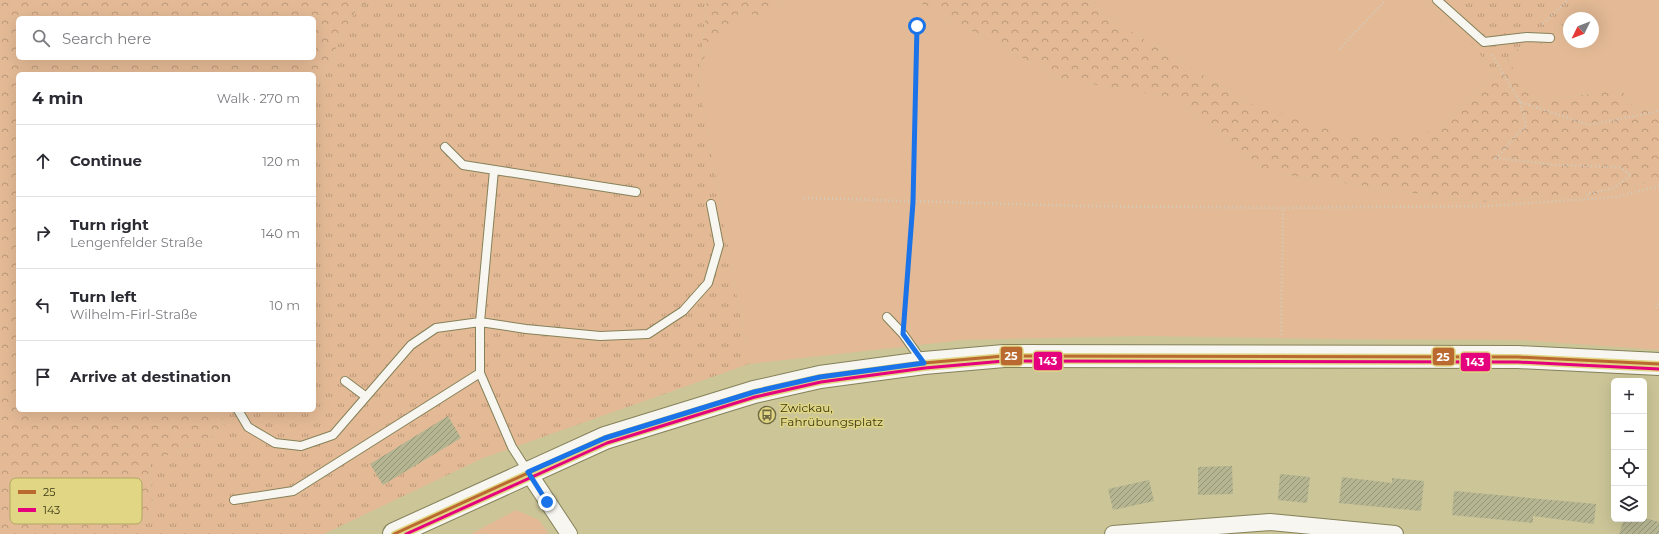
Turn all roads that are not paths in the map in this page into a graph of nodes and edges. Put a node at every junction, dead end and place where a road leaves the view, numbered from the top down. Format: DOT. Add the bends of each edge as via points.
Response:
graph roads {
  1 [pos="1437,0"];
  2 [pos="1550,38"];
  3 [pos="445,147"];
  4 [pos="494,170"];
  5 [pos="636,192"];
  6 [pos="711,204"];
  7 [pos="887,318"];
  8 [pos="480,322"];
  9 [pos="924,363"];
  10 [pos="1659,364"];
  11 [pos="480,373"];
  12 [pos="345,381"];
  13 [pos="365,396"];
  14 [pos="239,412"];
  15 [pos="528,472"];
  16 [pos="234,500"];
  17 [pos="394,534"];
  18 [pos="569,534"];
  19 [pos="1114,534"];
  20 [pos="1395,534"];
  1 -- 2 [label="lane" via="1484,42 1527,37"];
  3 -- 4 [label="lane" via="463,164"];
  4 -- 5 [label="lane"];
  4 -- 8 [label="lane"];
  6 -- 8 [label="lane" via="719,245 708,284 683,311 648,334 600,336"];
  7 -- 9 [label="lane" via="903,334"];
  8 -- 11 [label="lane"];
  8 -- 13 [label="lane" via="436,328 411,345"];
  9 -- 10 [label="main road" via="1004,356 1278,356 1518,357"];
  9 -- 15 [label="main road" via="820,377 754,392 605,438"];
  11 -- 15 [label="lane" via="512,448"];
  11 -- 16 [label="lane" via="293,491"];
  12 -- 13 [label="lane"];
  13 -- 14 [label="lane" via="333,436 301,446 275,443 248,427"];
  15 -- 17 [label="main road"];
  15 -- 18 [label="street"];
  19 -- 20 [label="street" via="1270,522"];
}
